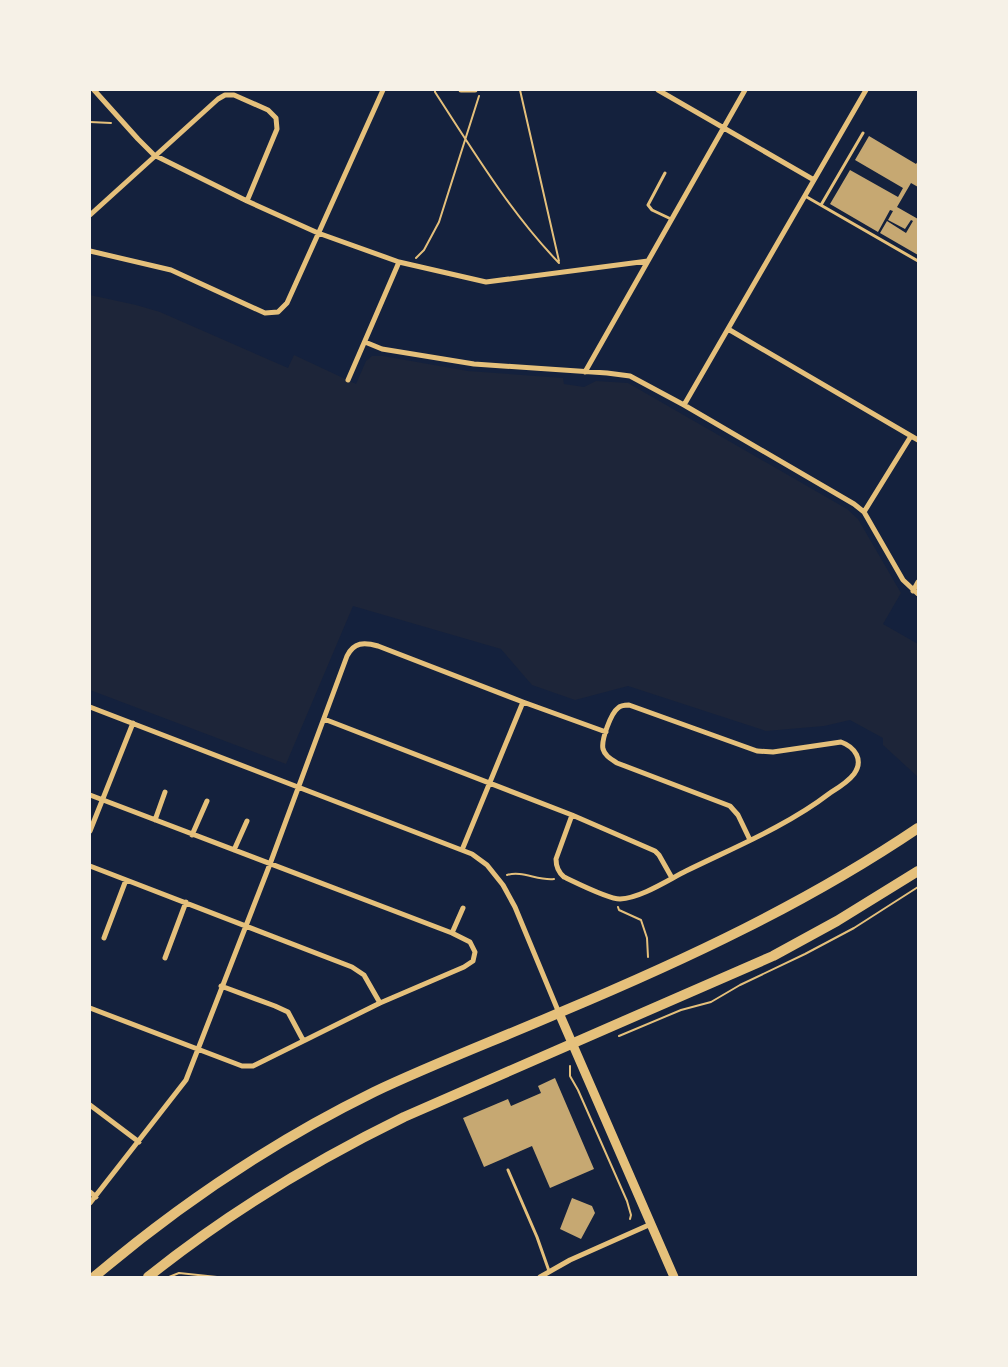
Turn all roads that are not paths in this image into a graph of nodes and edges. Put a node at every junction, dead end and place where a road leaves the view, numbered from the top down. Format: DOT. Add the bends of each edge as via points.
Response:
graph roads {
  1 [pos="94,90"];
  2 [pos="383,90"];
  3 [pos="461,90"];
  4 [pos="475,90"];
  5 [pos="658,90"];
  6 [pos="744,90"];
  7 [pos="866,90"];
  8 [pos="724,128"];
  9 [pos="862,133"];
  10 [pos="154,155"];
  11 [pos="665,173"];
  12 [pos="814,180"];
  13 [pos="805,196"];
  14 [pos="247,201"];
  15 [pos="821,205"];
  16 [pos="90,215"];
  17 [pos="672,220"];
  18 [pos="318,233"];
  19 [pos="90,251"];
  20 [pos="648,261"];
  21 [pos="918,261"];
  22 [pos="399,262"];
  23 [pos="728,329"];
  24 [pos="365,342"];
  25 [pos="585,372"];
  26 [pos="348,380"];
  27 [pos="684,405"];
  28 [pos="911,436"];
  29 [pos="918,440"];
  30 [pos="864,512"];
  31 [pos="918,582"];
  32 [pos="915,592"];
  33 [pos="523,702"];
  34 [pos="90,707"];
  35 [pos="324,719"];
  36 [pos="133,723"];
  37 [pos="606,732"];
  38 [pos="490,785"];
  39 [pos="298,787"];
  40 [pos="165,792"];
  41 [pos="90,795"];
  42 [pos="102,800"];
  43 [pos="207,802"];
  44 [pos="572,815"];
  45 [pos="154,820"];
  46 [pos="247,821"];
  47 [pos="918,828"];
  48 [pos="90,832"];
  49 [pos="192,835"];
  50 [pos="750,840"];
  51 [pos="234,850"];
  52 [pos="462,850"];
  53 [pos="270,864"];
  54 [pos="90,866"];
  55 [pos="918,871"];
  56 [pos="672,878"];
  57 [pos="126,880"];
  58 [pos="186,902"];
  59 [pos="463,908"];
  60 [pos="246,925"];
  61 [pos="452,933"];
  62 [pos="104,938"];
  63 [pos="165,958"];
  64 [pos="222,986"];
  65 [pos="380,1003"];
  66 [pos="90,1008"];
  67 [pos="559,1014"];
  68 [pos="303,1040"];
  69 [pos="572,1043"];
  70 [pos="198,1048"];
  71 [pos="90,1105"];
  72 [pos="139,1142"];
  73 [pos="508,1170"];
  74 [pos="90,1192"];
  75 [pos="96,1197"];
  76 [pos="90,1203"];
  77 [pos="651,1224"];
  78 [pos="549,1271"];
  79 [pos="94,1277"];
  80 [pos="148,1277"];
  81 [pos="540,1277"];
  82 [pos="552,1277"];
  83 [pos="674,1277"];
  1 -- 10 [label="street"];
  2 -- 18 [label="street"];
  3 -- 4 [label="street"];
  5 -- 8 [label="street"];
  6 -- 8 [label="street"];
  7 -- 12 [label="street"];
  8 -- 12 [label="street"];
  8 -- 17 [label="street"];
  9 -- 15 [label="lane"];
  10 -- 14 [label="street"];
  10 -- 14 [label="street" via="225,95 234,95 268,110 276,118 277,129"];
  10 -- 16 [label="street"];
  11 -- 17 [label="lane" via="648,205"];
  12 -- 13 [label="street"];
  13 -- 15 [label="lane"];
  13 -- 23 [label="street"];
  14 -- 18 [label="street"];
  15 -- 21 [label="lane"];
  17 -- 20 [label="street"];
  18 -- 19 [label="street" via="286,303 278,312 265,312 172,270"];
  18 -- 22 [label="street"];
  20 -- 22 [label="street" via="486,282"];
  20 -- 25 [label="street"];
  22 -- 24 [label="street"];
  23 -- 27 [label="street"];
  23 -- 28 [label="street"];
  24 -- 25 [label="street" via="382,349 474,364"];
  24 -- 26 [label="street"];
  25 -- 27 [label="street" via="630,376"];
  27 -- 30 [label="street"];
  28 -- 29 [label="street"];
  28 -- 30 [label="street"];
  30 -- 32 [label="street" via="903,580"];
  31 -- 32 [label="street"];
  33 -- 35 [label="street" via="363,643 354,647 347,656"];
  33 -- 37 [label="street"];
  33 -- 38 [label="street"];
  34 -- 36 [label="street"];
  35 -- 38 [label="street"];
  35 -- 39 [label="street"];
  36 -- 39 [label="street"];
  36 -- 42 [label="street"];
  37 -- 50 [label="street" via="602,747 608,757 730,806"];
  37 -- 50 [label="street" via="614,712 629,705 757,751 773,752 841,742 854,749 858,761 855,773 799,815"];
  38 -- 44 [label="street"];
  38 -- 52 [label="street"];
  39 -- 52 [label="street"];
  39 -- 53 [label="street"];
  40 -- 45 [label="street"];
  41 -- 42 [label="street"];
  42 -- 45 [label="street"];
  42 -- 48 [label="street"];
  43 -- 49 [label="street"];
  44 -- 56 [label="street" via="655,851"];
  44 -- 56 [label="street" via="556,859 556,867 564,877 612,898 628,898"];
  45 -- 49 [label="street"];
  46 -- 51 [label="street"];
  47 -- 67 [label="main road" via="837,880 737,933"];
  49 -- 51 [label="street"];
  50 -- 56 [label="street"];
  51 -- 53 [label="street"];
  52 -- 67 [label="street" via="487,865 503,884"];
  53 -- 60 [label="street"];
  53 -- 61 [label="street"];
  54 -- 57 [label="street"];
  55 -- 69 [label="main road" via="773,956"];
  57 -- 58 [label="street"];
  57 -- 62 [label="street"];
  58 -- 60 [label="street"];
  58 -- 63 [label="street"];
  59 -- 61 [label="street"];
  60 -- 64 [label="street"];
  60 -- 65 [label="street" via="359,970"];
  61 -- 65 [label="street" via="470,942 475,952 473,961"];
  64 -- 68 [label="street" via="288,1012"];
  64 -- 70 [label="street"];
  65 -- 68 [label="street"];
  66 -- 70 [label="street"];
  67 -- 69 [label="street"];
  67 -- 79 [label="main road" via="375,1091 293,1135 202,1192"];
  68 -- 70 [label="street" via="253,1066 242,1066"];
  69 -- 77 [label="street"];
  69 -- 80 [label="main road" via="404,1117 308,1166 222,1221"];
  70 -- 72 [label="street" via="186,1080"];
  71 -- 72 [label="street"];
  72 -- 75 [label="street"];
  73 -- 78 [label="lane"];
  74 -- 75 [label="street"];
  75 -- 76 [label="street"];
  77 -- 78 [label="street"];
  77 -- 83 [label="street"];
  78 -- 81 [label="street"];
  78 -- 82 [label="street"];
}
